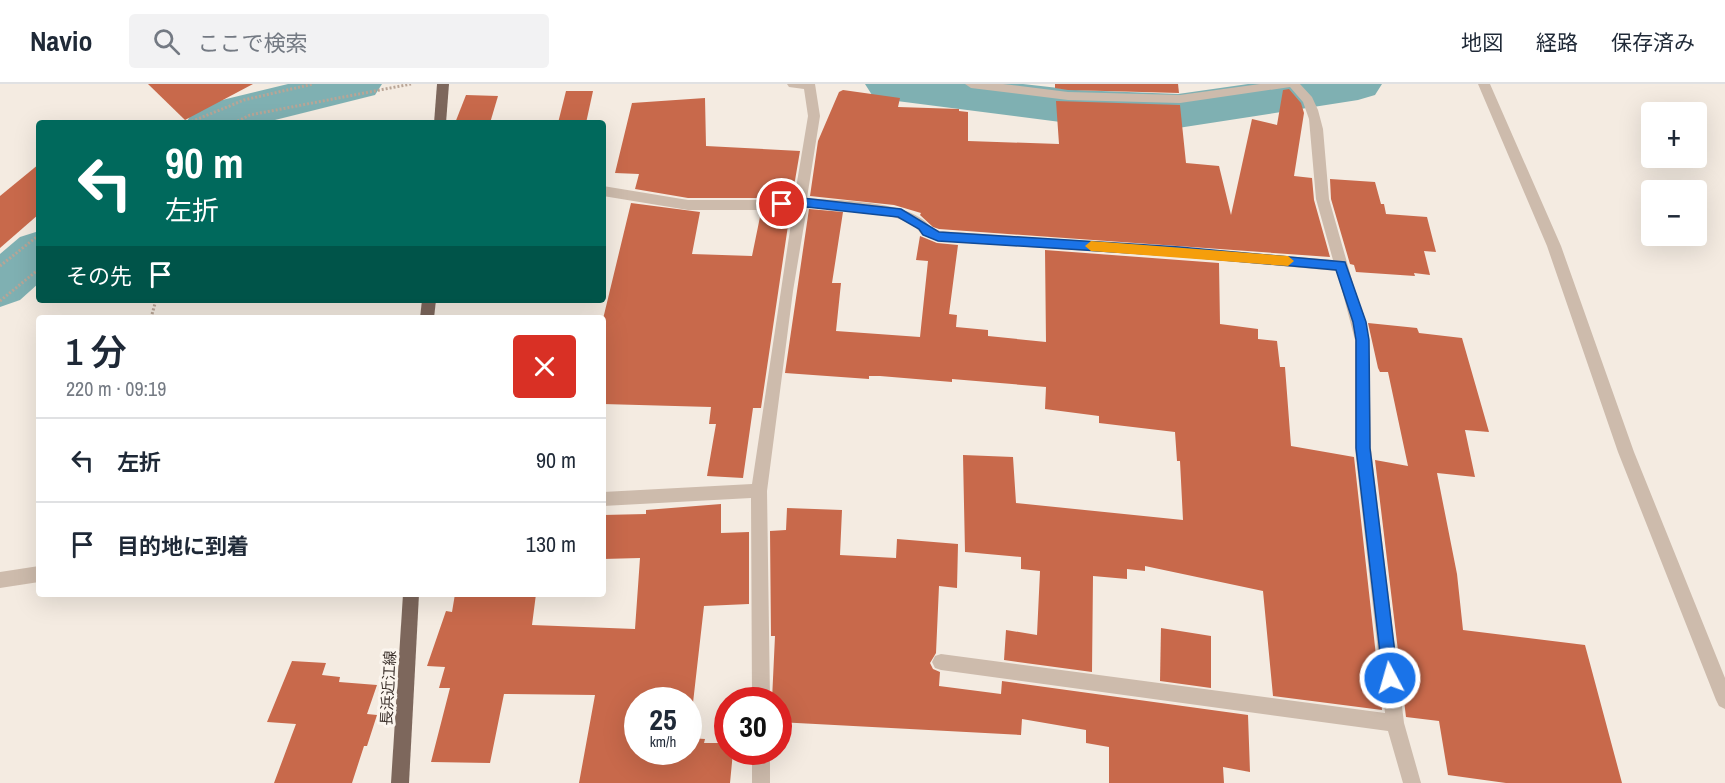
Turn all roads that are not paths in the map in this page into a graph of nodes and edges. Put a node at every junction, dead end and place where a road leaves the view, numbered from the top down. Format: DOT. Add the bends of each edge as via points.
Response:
graph roads {
  1 [pos="443,84"];
  2 [pos="793,84"];
  3 [pos="971,84"];
  4 [pos="1484,84"];
  5 [pos="809,85"];
  6 [pos="1293,86"];
  7 [pos="440,120"];
  8 [pos="606,191"];
  9 [pos="802,204"];
  10 [pos="1341,266"];
  11 [pos="759,491"];
  12 [pos="606,499"];
  13 [pos="36,574"];
  14 [pos="0,580"];
  15 [pos="411,597"];
  16 [pos="941,662"];
  17 [pos="761,687"];
  18 [pos="1725,700"];
  19 [pos="1395,723"];
  20 [pos="761,765"];
  21 [pos="400,783"];
  22 [pos="761,783"];
  23 [pos="1412,783"];
  1 -- 7 [label="main road"];
  2 -- 5 [label="street"];
  3 -- 6 [label="street" via="1068,96 1180,99"];
  4 -- 18 [label="street" via="1554,246 1626,452"];
  5 -- 9 [label="street" via="814,116"];
  6 -- 10 [label="street" via="1309,102 1317,135 1320,181"];
  8 -- 9 [label="street" via="688,205"];
  9 -- 10 [label="street" via="901,213 938,236"];
  9 -- 11 [label="street"];
  10 -- 19 [label="street" via="1362,340 1363,448"];
  11 -- 12 [label="street"];
  11 -- 17 [label="street"];
  13 -- 14 [label="street"];
  15 -- 21 [label="main road, 長浜近江線"];
  16 -- 19 [label="street"];
  19 -- 23 [label="street"];
  20 -- 22 [label="street"];
}
